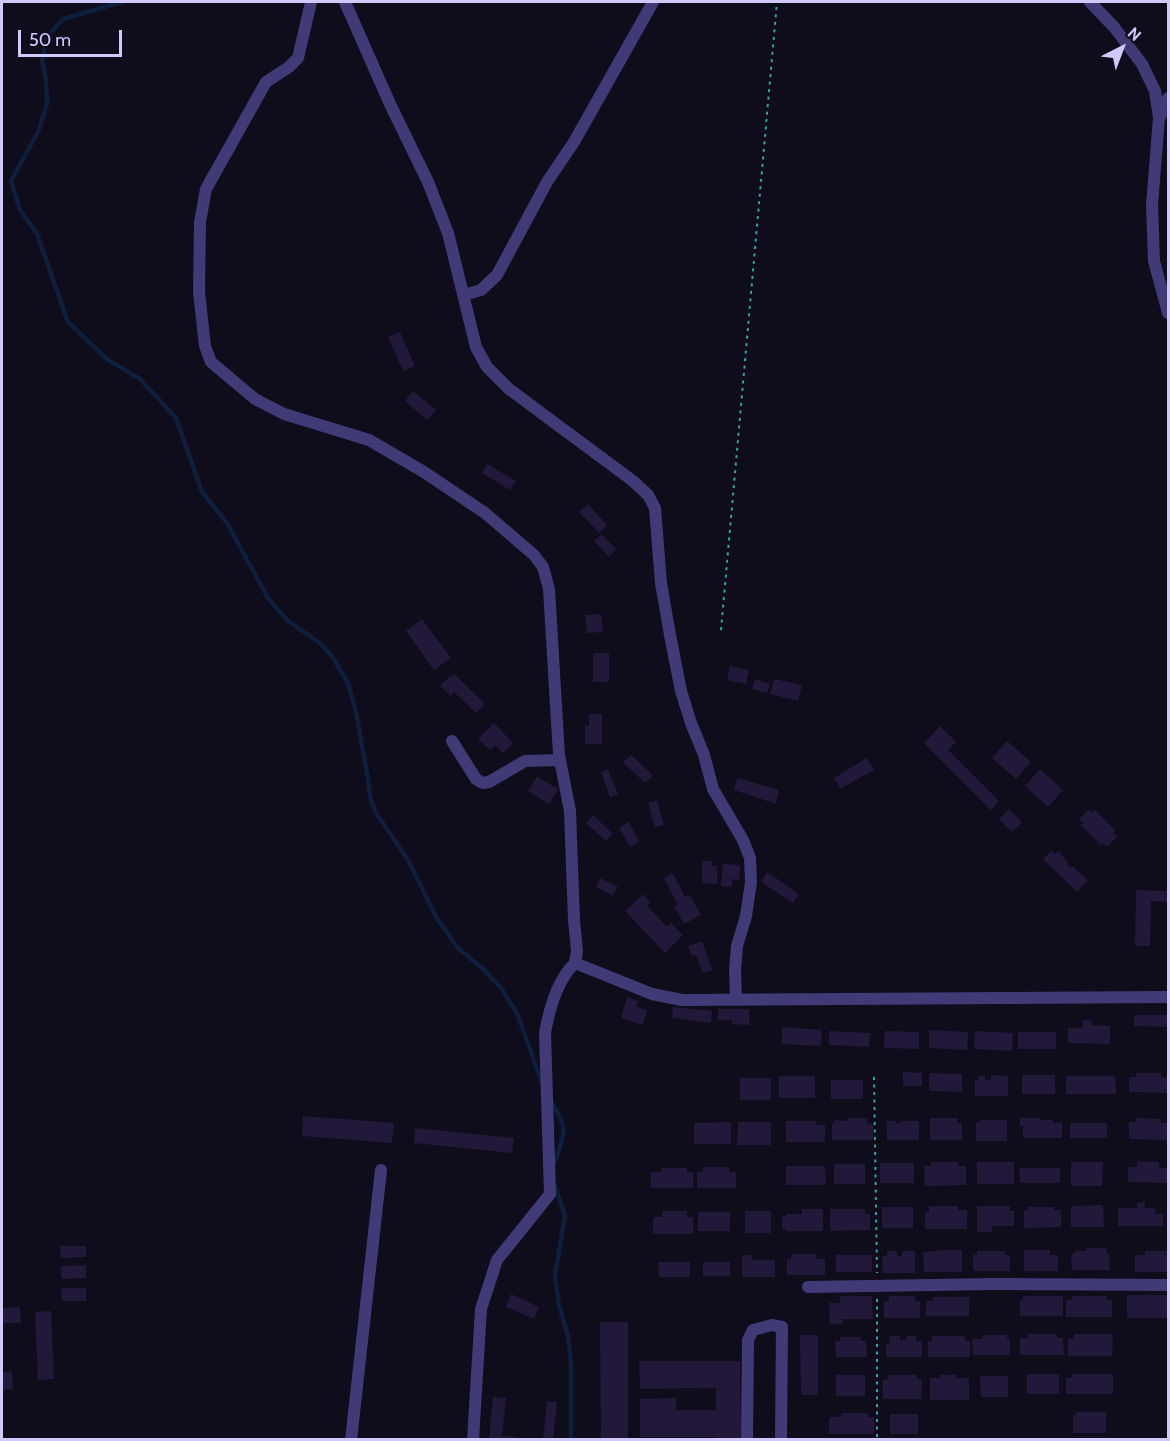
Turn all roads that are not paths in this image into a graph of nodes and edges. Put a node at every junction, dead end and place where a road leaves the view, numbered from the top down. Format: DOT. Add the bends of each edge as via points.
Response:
graph roads {
  1 [pos="311,2"];
  2 [pos="345,2"];
  3 [pos="653,2"];
  4 [pos="1090,2"];
  5 [pos="1168,98"];
  6 [pos="1159,118"];
  7 [pos="464,295"];
  8 [pos="1168,313"];
  9 [pos="452,741"];
  10 [pos="560,760"];
  11 [pos="574,963"];
  12 [pos="1168,997"];
  13 [pos="736,1000"];
  14 [pos="381,1170"];
  15 [pos="1168,1285"];
  16 [pos="808,1287"];
  17 [pos="351,1440"];
  18 [pos="473,1440"];
  19 [pos="747,1440"];
  20 [pos="781,1440"];
  1 -- 10 [label="street" via="298,58 266,82 206,189 199,291 205,346 211,362 255,399 284,414 369,440 485,513 534,555 543,567 549,589"];
  2 -- 7 [label="street" via="428,182 448,232"];
  3 -- 7 [label="street" via="497,275 481,290"];
  4 -- 6 [label="street" via="1142,64 1155,90"];
  5 -- 6 [label="street"];
  6 -- 8 [label="street" via="1152,205 1154,261"];
  7 -- 13 [label="street" via="477,347 487,367 509,388 633,481 655,508 661,583 681,691 713,789 750,858 751,882 737,946"];
  9 -- 10 [label="street" via="476,779 483,783 525,761"];
  10 -- 11 [label="street" via="570,811 577,951"];
  11 -- 13 [label="street" via="652,994 682,1000"];
  11 -- 18 [label="street" via="556,994 545,1033 550,1194 497,1260 481,1309"];
  12 -- 13 [label="street"];
  14 -- 17 [label="street"];
  15 -- 16 [label="street"];
  19 -- 20 [label="street" via="748,1340 753,1330 772,1325 782,1327"];
}
